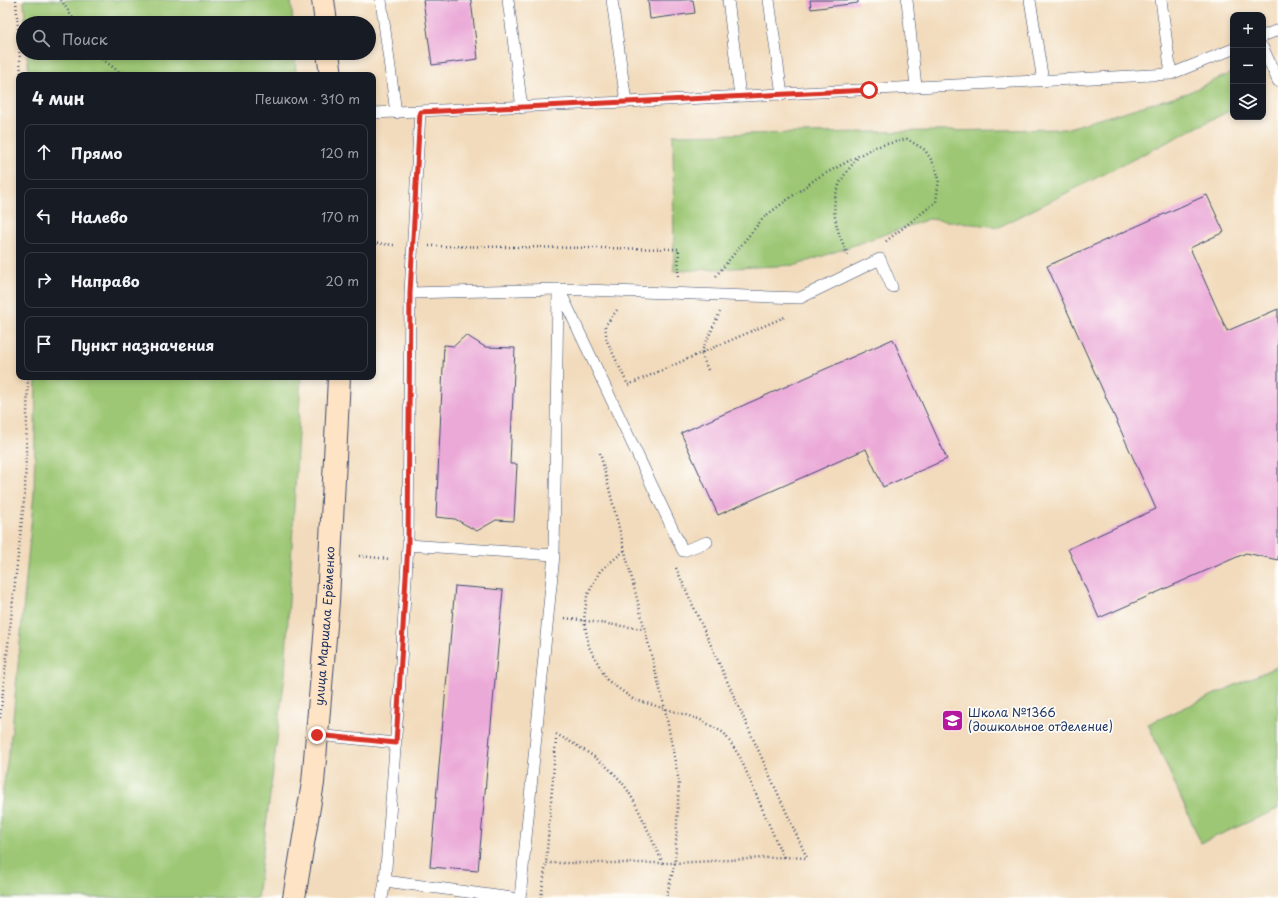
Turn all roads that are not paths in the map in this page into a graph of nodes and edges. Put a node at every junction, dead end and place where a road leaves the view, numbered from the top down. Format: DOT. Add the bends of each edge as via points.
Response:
graph roads {
  1 [pos="323,0"];
  2 [pos="381,0"];
  3 [pos="508,0"];
  4 [pos="612,0"];
  5 [pos="728,0"];
  6 [pos="769,0"];
  7 [pos="907,0"];
  8 [pos="1030,0"];
  9 [pos="1161,0"];
  10 [pos="325,16"];
  11 [pos="1278,30"];
  12 [pos="1266,35"];
  13 [pos="1230,49"];
  14 [pos="1266,55"];
  15 [pos="329,60"];
  16 [pos="331,72"];
  17 [pos="1171,74"];
  18 [pos="1043,81"];
  19 [pos="1278,81"];
  20 [pos="916,87"];
  21 [pos="782,95"];
  22 [pos="740,96"];
  23 [pos="626,102"];
  24 [pos="522,108"];
  25 [pos="420,112"];
  26 [pos="376,113"];
  27 [pos="396,113"];
  28 [pos="892,287"];
  29 [pos="558,290"];
  30 [pos="410,293"];
  31 [pos="339,380"];
  32 [pos="707,542"];
  33 [pos="408,544"];
  34 [pos="554,555"];
  35 [pos="317,735"];
  36 [pos="396,743"];
  37 [pos="385,881"];
  38 [pos="294,898"];
  39 [pos="382,898"];
  40 [pos="512,898"];
  41 [pos="520,898"];
  1 -- 10 [label="street"];
  2 -- 27 [label="lane"];
  3 -- 24 [label="lane"];
  4 -- 23 [label="lane"];
  5 -- 22 [label="lane"];
  6 -- 21 [label="lane"];
  7 -- 20 [label="lane"];
  8 -- 18 [label="lane"];
  9 -- 17 [label="lane"];
  11 -- 12 [label="lane"];
  13 -- 17 [label="lane"];
  14 -- 19 [label="lane"];
  15 -- 16 [label="street"];
  17 -- 18 [label="lane"];
  18 -- 20 [label="lane"];
  20 -- 21 [label="lane"];
  21 -- 22 [label="lane"];
  22 -- 23 [label="lane"];
  23 -- 24 [label="lane"];
  24 -- 25 [label="lane"];
  25 -- 27 [label="lane"];
  25 -- 30 [label="lane"];
  26 -- 27 [label="lane"];
  28 -- 29 [label="lane" via="880,259 800,298"];
  29 -- 30 [label="lane"];
  29 -- 32 [label="lane" via="683,551"];
  29 -- 34 [label="lane"];
  30 -- 33 [label="lane"];
  31 -- 35 [label="street, улица Маршала Ерёменко" via="328,601"];
  33 -- 34 [label="lane"];
  33 -- 36 [label="lane"];
  34 -- 41 [label="lane"];
  35 -- 36 [label="lane"];
  35 -- 38 [label="street, улица Маршала Ерёменко" via="313,783"];
  36 -- 37 [label="lane"];
  37 -- 39 [label="lane"];
  37 -- 40 [label="lane"];
}
